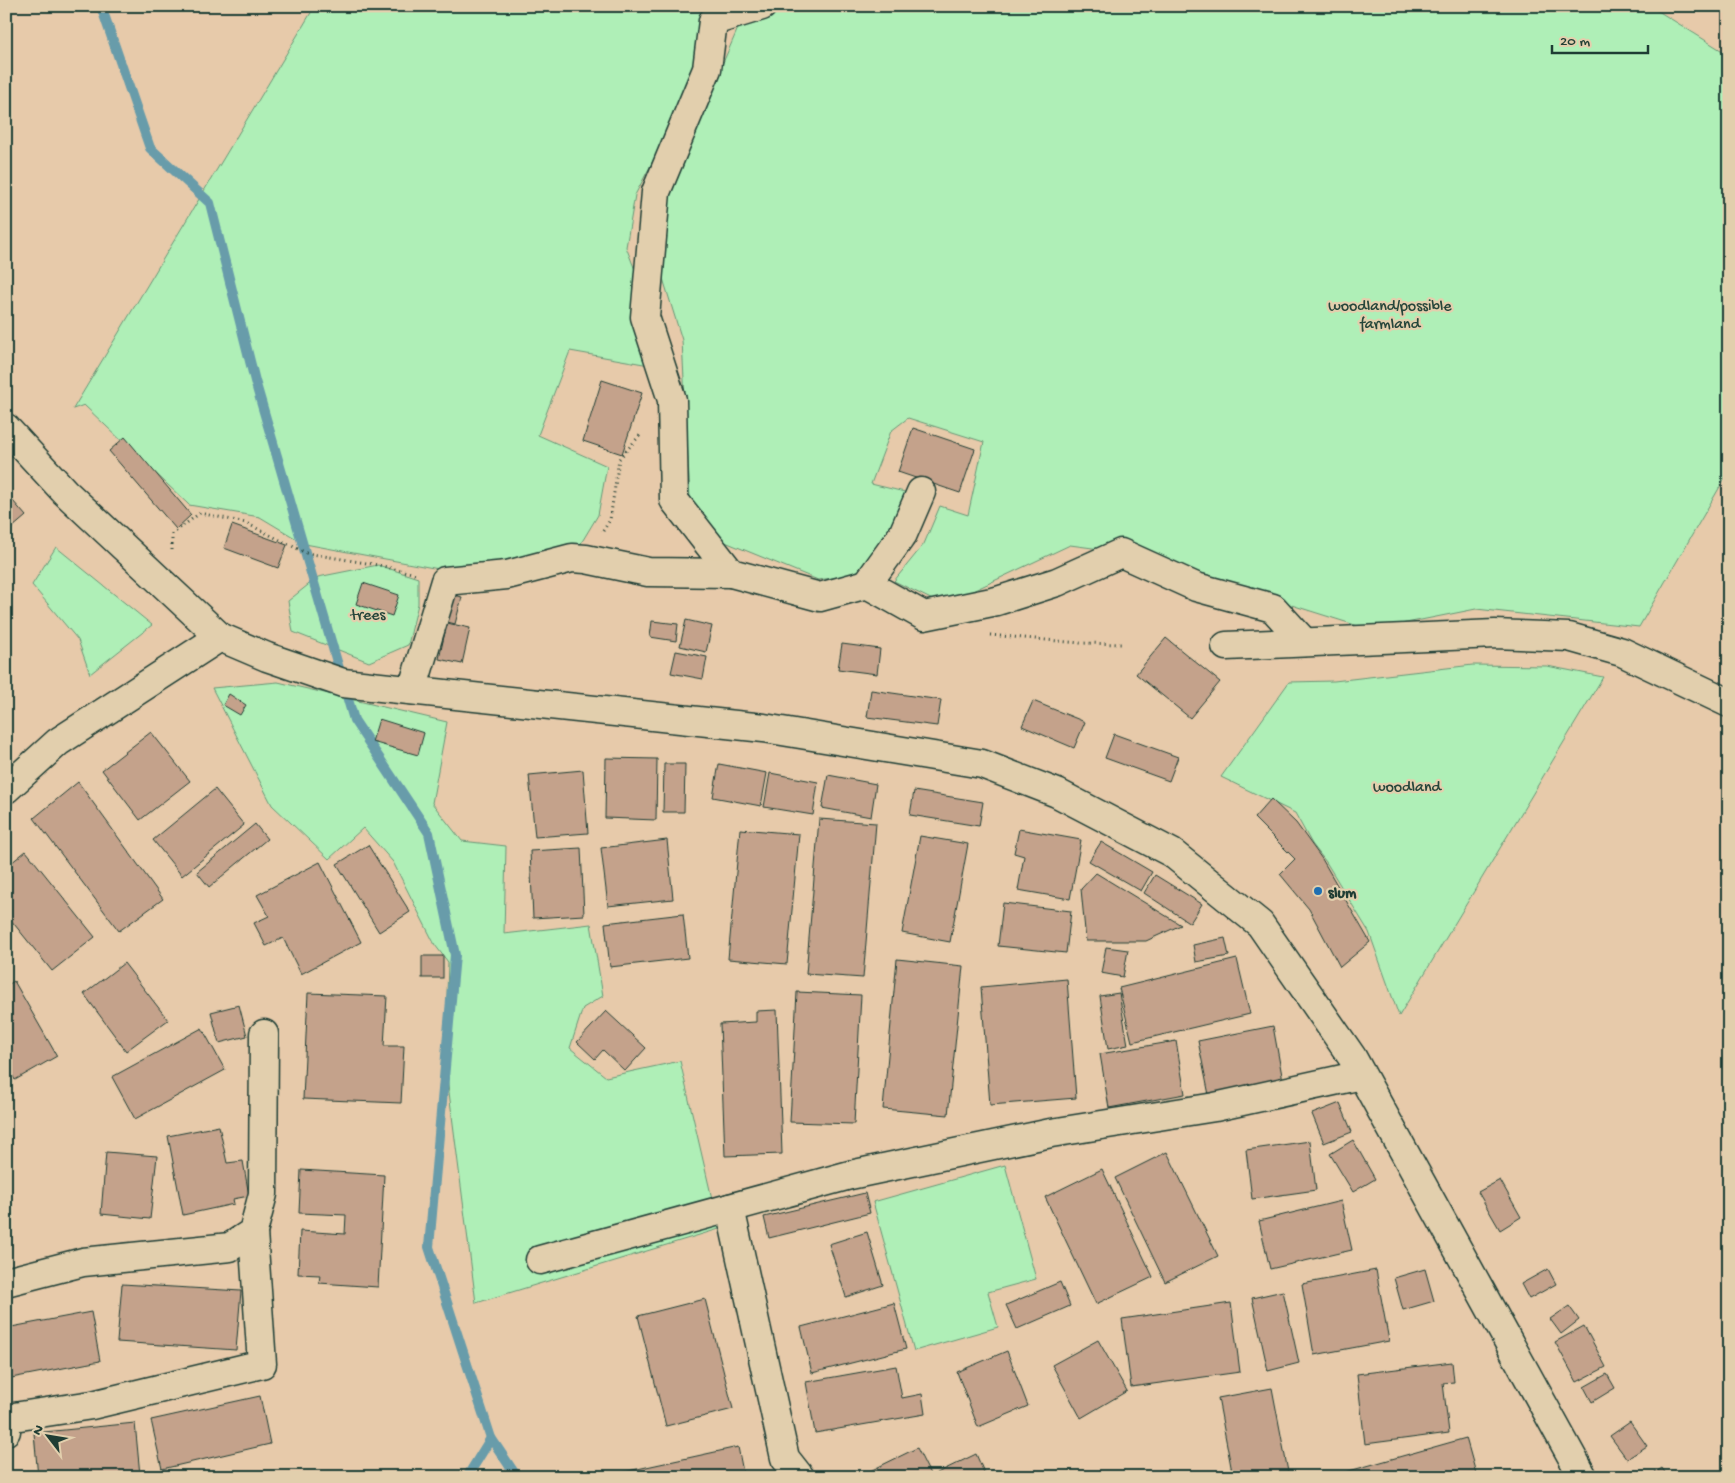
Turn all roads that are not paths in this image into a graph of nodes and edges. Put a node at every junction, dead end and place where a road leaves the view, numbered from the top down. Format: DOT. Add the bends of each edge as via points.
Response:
graph roads {
  1 [pos="762,6"];
  2 [pos="6,428"];
  3 [pos="922,492"];
  4 [pos="731,573"];
  5 [pos="867,584"];
  6 [pos="220,636"];
  7 [pos="1304,642"];
  8 [pos="1226,646"];
  9 [pos="412,690"];
  10 [pos="1729,703"];
  11 [pos="6,789"];
  12 [pos="264,1034"];
  13 [pos="1361,1075"];
  14 [pos="730,1208"];
  15 [pos="253,1232"];
  16 [pos="540,1260"];
  17 [pos="6,1282"];
  18 [pos="6,1431"];
  19 [pos="800,1477"];
  20 [pos="1583,1477"];
  1 -- 4 [label="street" via="713,21 707,69 656,192 645,317 672,400 674,500"];
  2 -- 6 [label="street" via="65,492"];
  3 -- 5 [label="street" via="903,534"];
  4 -- 5 [label="street" via="820,597"];
  4 -- 9 [label="street" via="648,572 572,558 507,574 445,581"];
  5 -- 7 [label="street" via="924,616 997,601 1057,582 1121,553 1196,587 1273,608"];
  6 -- 9 [label="street" via="267,658 343,683"];
  6 -- 11 [label="street" via="58,742"];
  7 -- 8 [label="street"];
  7 -- 10 [label="street" via="1495,634 1569,637 1622,652"];
  9 -- 13 [label="street" via="764,728 982,764 1057,793 1172,853 1260,924 1352,1057"];
  12 -- 15 [label="street" via="263,1194"];
  13 -- 14 [label="street" via="1215,1107 1051,1133 850,1175"];
  13 -- 20 [label="street"];
  14 -- 16 [label="street"];
  14 -- 19 [label="street" via="780,1441 785,1458"];
  15 -- 17 [label="street" via="230,1247 83,1262"];
  15 -- 18 [label="street" via="262,1364 92,1404 7,1418"];
}
